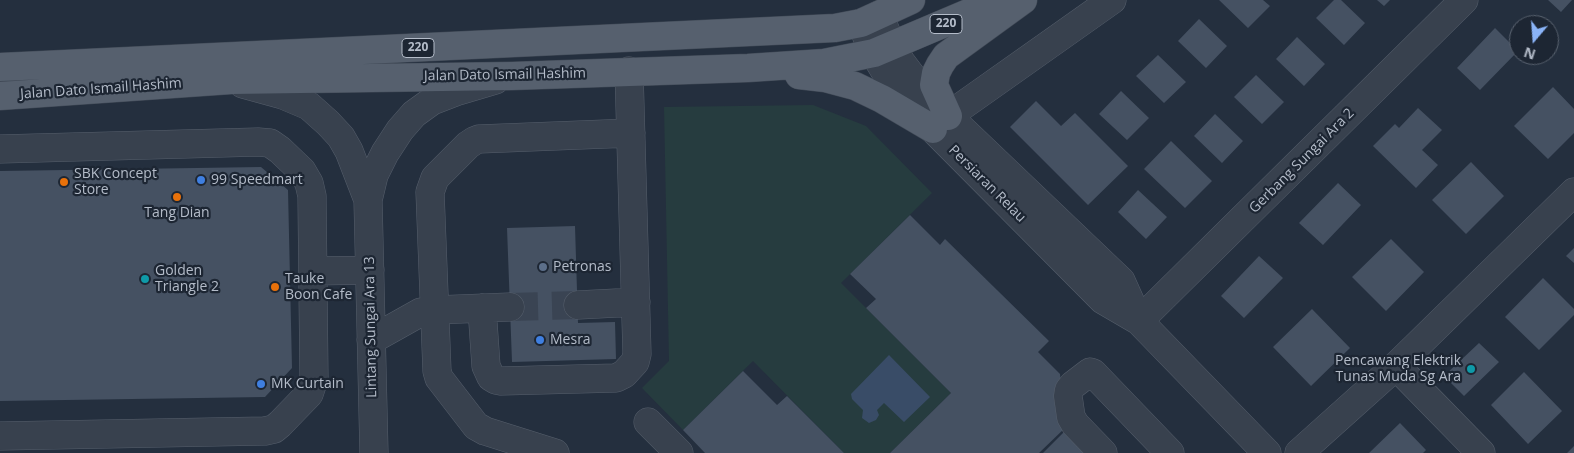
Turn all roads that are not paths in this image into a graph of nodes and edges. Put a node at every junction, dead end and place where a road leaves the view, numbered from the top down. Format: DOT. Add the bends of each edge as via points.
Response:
graph roads {
  1 [pos="911,0"];
  2 [pos="1000,0"];
  3 [pos="1023,0"];
  4 [pos="1112,0"];
  5 [pos="1464,0"];
  6 [pos="870,19"];
  7 [pos="883,50"];
  8 [pos="0,68"];
  9 [pos="748,68"];
  10 [pos="629,72"];
  11 [pos="512,76"];
  12 [pos="230,80"];
  13 [pos="0,96"];
  14 [pos="940,123"];
  15 [pos="630,133"];
  16 [pos="0,149"];
  17 [pos="1574,192"];
  18 [pos="368,200"];
  19 [pos="370,270"];
  20 [pos="313,271"];
  21 [pos="636,302"];
  22 [pos="578,305"];
  23 [pos="510,307"];
  24 [pos="482,308"];
  25 [pos="434,310"];
  26 [pos="1139,321"];
  27 [pos="371,340"];
  28 [pos="1396,366"];
  29 [pos="648,422"];
  30 [pos="0,436"];
  31 [pos="118,443"];
  32 [pos="374,453"];
  33 [pos="556,453"];
  34 [pos="679,453"];
  35 [pos="1103,453"];
  36 [pos="1170,453"];
  37 [pos="1267,453"];
  38 [pos="1299,453"];
  39 [pos="1481,453"];
  1 -- 6 [label="main road, Jalan Dato Ismail Hashim / 220"];
  2 -- 7 [label="main road, Jalan Dato Ismail Hashim / 220"];
  3 -- 14 [label="main road" via="946,56 934,85"];
  4 -- 14 [label="street"];
  5 -- 26 [label="street, Gerbang Sungai Ara 2"];
  6 -- 7 [label="street, Persiaran Relau"];
  6 -- 8 [label="main road, Jalan Dato Ismail Hashim / 220" via="835,28"];
  7 -- 9 [label="main road, Jalan Dato Ismail Hashim / 220" via="824,63"];
  7 -- 14 [label="street, Persiaran Relau" via="895,88"];
  9 -- 10 [label="main road, Jalan Dato Ismail Hashim / 220"];
  9 -- 14 [label="main road" via="825,78 855,86"];
  10 -- 11 [label="main road, Jalan Dato Ismail Hashim / 220"];
  10 -- 15 [label="street"];
  11 -- 12 [label="main road, Jalan Dato Ismail Hashim / 220"];
  11 -- 18 [label="street, Lintang Sungai Ara 13" via="432,101 414,114 385,153 374,175"];
  12 -- 13 [label="main road, Jalan Dato Ismail Hashim / 220"];
  12 -- 18 [label="street, Lintang Sungai Ara 13" via="284,94 309,106 341,137"];
  14 -- 26 [label="street, Persiaran Relau" via="1103,300"];
  15 -- 21 [label="street"];
  15 -- 25 [label="street" via="479,139 468,146 435,178 430,192"];
  16 -- 20 [label="street" via="270,143 302,171 309,183"];
  17 -- 28 [label="street"];
  18 -- 19 [label="street, Lintang Sungai Ara 13"];
  19 -- 20 [label="street"];
  19 -- 27 [label="street, Lintang Sungai Ara 13"];
  20 -- 31 [label="street" via="314,379 309,394 280,424 265,431"];
  21 -- 22 [label="street"];
  21 -- 24 [label="street" via="636,358 624,374 616,378 502,381 491,377 486,366"];
  23 -- 24 [label="street"];
  24 -- 25 [label="street"];
  25 -- 27 [label="street" via="421,312"];
  25 -- 33 [label="street" via="437,371 469,419 485,431"];
  26 -- 37 [label="street, Persiaran Relau"];
  27 -- 32 [label="street, Lintang Sungai Ara 13"];
  28 -- 38 [label="street"];
  28 -- 39 [label="street"];
  29 -- 34 [label="street"];
  30 -- 31 [label="street"];
  35 -- 36 [label="street" via="1074,424 1071,416 1070,390 1090,372"];
}
